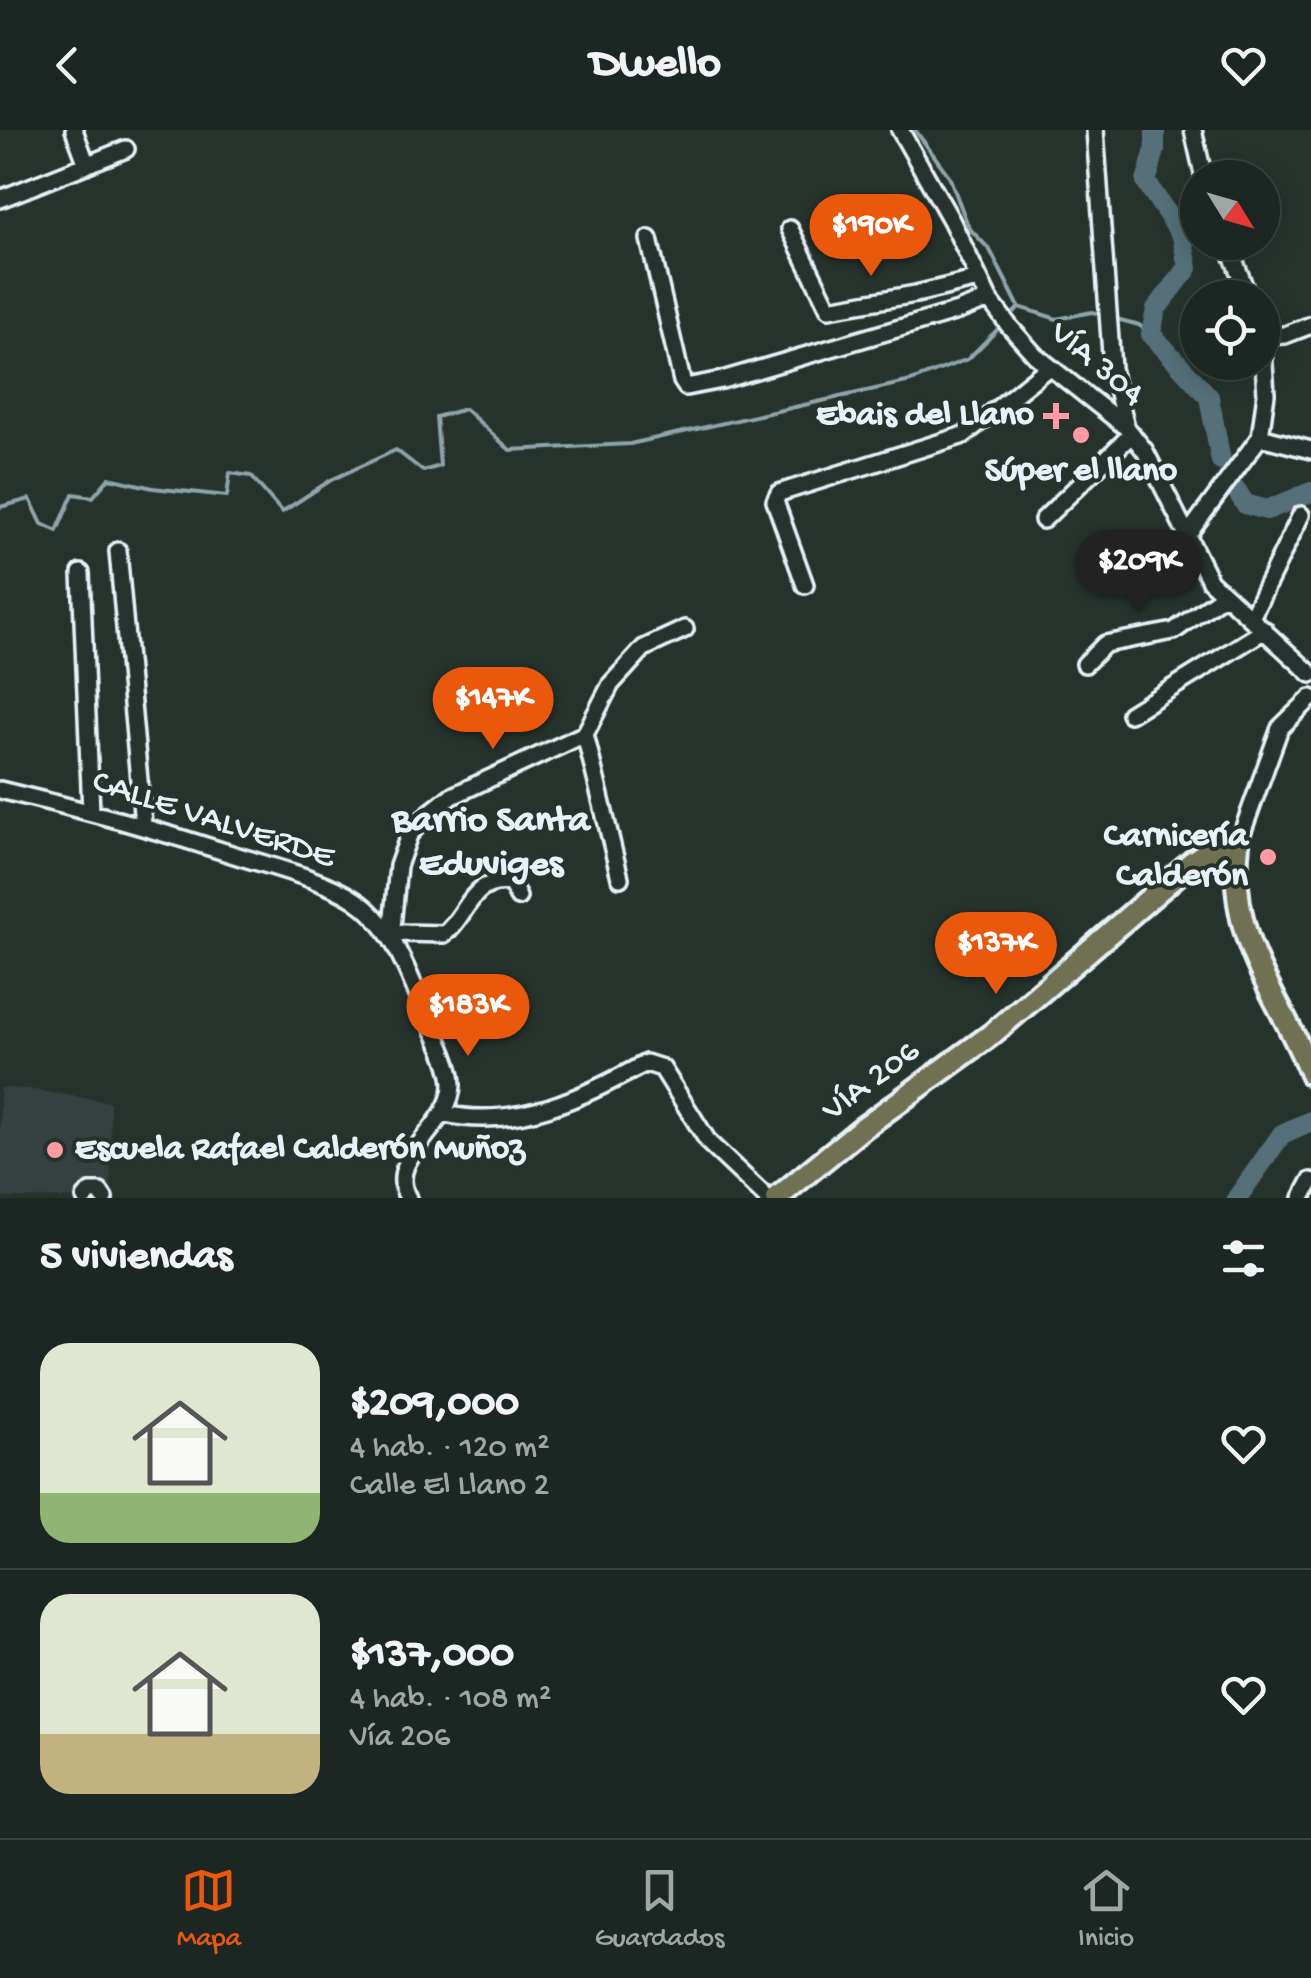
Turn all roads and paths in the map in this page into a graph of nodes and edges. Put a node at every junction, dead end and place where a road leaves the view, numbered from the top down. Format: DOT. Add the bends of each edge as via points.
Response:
graph roads {
  1 [pos="74,130"];
  2 [pos="900,130"];
  3 [pos="1095,130"];
  4 [pos="1192,130"];
  5 [pos="126,149"];
  6 [pos="1200,160"];
  7 [pos="87,165"];
  8 [pos="0,199"];
  9 [pos="790,229"];
  10 [pos="649,239"];
  11 [pos="978,279"];
  12 [pos="989,299"];
  13 [pos="1310,327"];
  14 [pos="1280,335"];
  15 [pos="1049,367"];
  16 [pos="1265,380"];
  17 [pos="1129,430"];
  18 [pos="1260,438"];
  19 [pos="1311,450"];
  20 [pos="1301,515"];
  21 [pos="1043,520"];
  22 [pos="1186,538"];
  23 [pos="118,551"];
  24 [pos="81,573"];
  25 [pos="805,585"];
  26 [pos="1224,596"];
  27 [pos="1251,618"];
  28 [pos="686,629"];
  29 [pos="1265,630"];
  30 [pos="1085,664"];
  31 [pos="1311,674"];
  32 [pos="1311,698"];
  33 [pos="1130,714"];
  34 [pos="585,734"];
  35 [pos="0,790"];
  36 [pos="91,812"];
  37 [pos="143,824"];
  38 [pos="1238,844"];
  39 [pos="620,878"];
  40 [pos="518,897"];
  41 [pos="391,937"];
  42 [pos="1311,1074"];
  43 [pos="445,1114"];
  44 [pos="1311,1180"];
  45 [pos="86,1198"];
  46 [pos="104,1198"];
  47 [pos="408,1198"];
  48 [pos="768,1198"];
  49 [pos="776,1198"];
  50 [pos="1302,1198"];
  1 -- 7 [label="street"];
  2 -- 11 [label="street, VÍA 304"];
  3 -- 17 [label="street" via="1112,368"];
  4 -- 6 [label="street"];
  5 -- 7 [label="street"];
  7 -- 8 [label="street"];
  9 -- 11 [label="street" via="829,309"];
  10 -- 12 [label="street" via="682,381 693,388"];
  11 -- 12 [label="street, VÍA 304"];
  12 -- 15 [label="street, VÍA 304"];
  13 -- 14 [label="street"];
  15 -- 17 [label="street, VÍA 304"];
  15 -- 25 [label="street" via="964,435 779,493 776,501"];
  16 -- 18 [label="street"];
  17 -- 21 [label="street"];
  17 -- 22 [label="street, VÍA 304"];
  18 -- 19 [label="street"];
  18 -- 22 [label="street"];
  20 -- 27 [label="street"];
  22 -- 26 [label="street, VÍA 304"];
  23 -- 37 [label="street"];
  24 -- 36 [label="street"];
  26 -- 27 [label="street, VÍA 304"];
  26 -- 30 [label="street" via="1174,631 1105,644"];
  27 -- 29 [label="street, VÍA 304"];
  28 -- 34 [label="street" via="644,648 611,684"];
  29 -- 31 [label="street, VÍA 304"];
  29 -- 33 [label="street"];
  32 -- 38 [label="street" via="1280,728"];
  34 -- 39 [label="street"];
  34 -- 41 [label="street" via="427,814 409,835 398,866"];
  35 -- 36 [label="street, CALLE VALVERDE"];
  36 -- 37 [label="street, CALLE VALVERDE"];
  37 -- 41 [label="street, CALLE VALVERDE" via="356,900"];
  38 -- 42 [label="main road" via="1238,908 1250,950"];
  38 -- 49 [label="main road, VÍA 206" via="1192,862 992,1034"];
  40 -- 41 [label="street" via="511,883 501,882 473,893 444,934"];
  41 -- 43 [label="street, CALLE VALVERDE" via="452,1084"];
  43 -- 47 [label="street" via="408,1158 402,1176"];
  43 -- 48 [label="street" via="518,1118 593,1092 646,1063 662,1068 708,1143"];
  44 -- 50 [label="street"];
  45 -- 46 [label="street" via="100,1192"];
}
